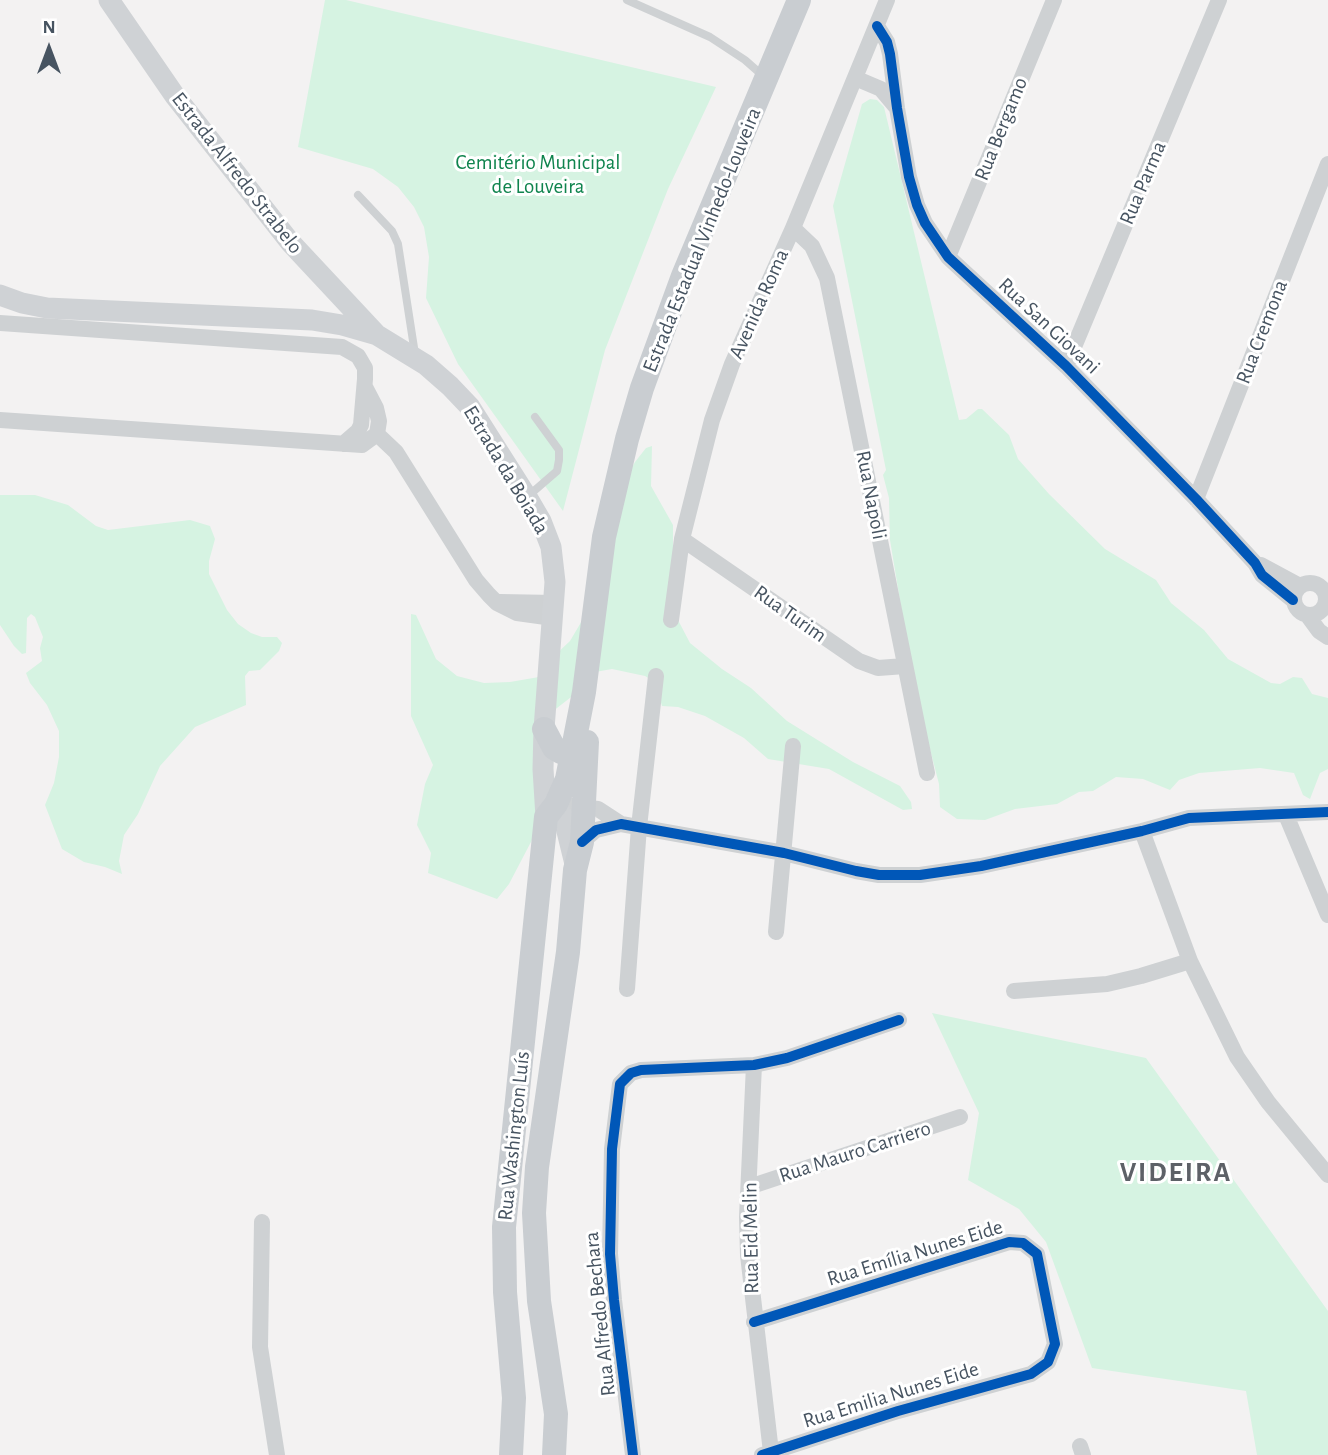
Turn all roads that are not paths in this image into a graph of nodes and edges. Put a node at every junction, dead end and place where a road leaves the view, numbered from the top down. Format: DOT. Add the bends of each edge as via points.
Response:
graph roads {
  1 [pos="109,0"];
  2 [pos="627,0"];
  3 [pos="799,0"];
  4 [pos="887,0"];
  5 [pos="1054,0"];
  6 [pos="1219,0"];
  7 [pos="877,26"];
  8 [pos="855,78"];
  9 [pos="767,79"];
  10 [pos="897,108"];
  11 [pos="1328,164"];
  12 [pos="358,195"];
  13 [pos="793,228"];
  14 [pos="948,257"];
  15 [pos="325,282"];
  16 [pos="0,295"];
  17 [pos="312,320"];
  18 [pos="0,323"];
  19 [pos="377,335"];
  20 [pos="415,357"];
  21 [pos="1066,366"];
  22 [pos="365,386"];
  23 [pos="535,417"];
  24 [pos="0,420"];
  25 [pos="377,433"];
  26 [pos="343,444"];
  27 [pos="527,497"];
  28 [pos="1196,499"];
  29 [pos="682,539"];
  30 [pos="1326,585"];
  31 [pos="1297,593"];
  32 [pos="554,611"];
  33 [pos="1319,615"];
  34 [pos="671,620"];
  35 [pos="1328,637"];
  36 [pos="905,666"];
  37 [pos="656,676"];
  38 [pos="584,692"];
  39 [pos="544,729"];
  40 [pos="793,746"];
  41 [pos="574,749"];
  42 [pos="927,774"];
  43 [pos="549,802"];
  44 [pos="584,808"];
  45 [pos="1328,812"];
  46 [pos="1286,815"];
  47 [pos="621,824"];
  48 [pos="639,827"];
  49 [pos="1142,831"];
  50 [pos="582,842"];
  51 [pos="784,853"];
  52 [pos="575,870"];
  53 [pos="537,914"];
  54 [pos="1328,915"];
  55 [pos="571,916"];
  56 [pos="776,932"];
  57 [pos="1190,961"];
  58 [pos="627,989"];
  59 [pos="1014,991"];
  60 [pos="899,1020"];
  61 [pos="754,1065"];
  62 [pos="960,1117"];
  63 [pos="1328,1175"];
  64 [pos="749,1186"];
  65 [pos="262,1222"];
  66 [pos="754,1322"];
  67 [pos="1031,1374"];
  68 [pos="767,1453"];
  69 [pos="277,1455"];
  70 [pos="511,1455"];
  71 [pos="554,1455"];
  72 [pos="633,1455"];
  1 -- 15 [label="main road, Estrada Alfredo Strabelo" via="175,96"];
  2 -- 9 [label="lane" via="710,37"];
  3 -- 9 [label="main road, Estrada Estadual Vinhedo-Louveira"];
  4 -- 7 [label="street, Avenida Roma"];
  5 -- 14 [label="street, Rua Bergamo"];
  6 -- 21 [label="street, Rua Parma"];
  7 -- 8 [label="street, Avenida Roma"];
  7 -- 10 [label="street, Rua San Giovani" via="890,54"];
  8 -- 10 [label="street" via="876,85"];
  8 -- 13 [label="street, Avenida Roma"];
  9 -- 38 [label="main road, Estrada Estadual Vinhedo-Louveira" via="659,337 627,439 604,537"];
  10 -- 14 [label="street, Rua San Giovani" via="917,205"];
  11 -- 28 [label="street, Rua Cremona"];
  12 -- 20 [label="lane" via="392,231 398,244"];
  13 -- 29 [label="street, Avenida Roma" via="712,420"];
  13 -- 36 [label="street, Rua Napoli" via="812,246 827,278"];
  14 -- 21 [label="street, Rua San Giovani"];
  15 -- 17 [label="main road"];
  15 -- 19 [label="main road, Estrada Alfredo Strabelo"];
  16 -- 17 [label="main road, Estrada da Boiada" via="47,308"];
  17 -- 19 [label="main road, Estrada da Boiada"];
  18 -- 22 [label="street" via="342,347 358,356 365,368"];
  19 -- 20 [label="main road, Estrada da Boiada"];
  20 -- 27 [label="main road, Estrada da Boiada" via="470,407"];
  21 -- 28 [label="street, Rua San Giovani"];
  22 -- 25 [label="street" via="378,414"];
  22 -- 26 [label="street" via="361,425"];
  23 -- 27 [label="lane" via="559,450 559,460 557,471"];
  24 -- 26 [label="street"];
  25 -- 26 [label="street" via="362,445"];
  25 -- 32 [label="street" via="396,453 476,580 497,603"];
  27 -- 32 [label="main road, Estrada da Boiada" via="551,547"];
  28 -- 31 [label="street, Rua San Giovani" via="1255,563"];
  29 -- 34 [label="street, Avenida Roma"];
  29 -- 36 [label="street, Rua Turim" via="859,661 878,668"];
  30 -- 31 [label="street" via="1310,583"];
  30 -- 33 [label="street"];
  31 -- 33 [label="street" via="1298,610"];
  32 -- 39 [label="main road, Estrada da Boiada"];
  33 -- 35 [label="street" via="1319,631"];
  36 -- 42 [label="street, Rua Napoli"];
  37 -- 48 [label="street"];
  38 -- 41 [label="main road, Rua Washington Luís"];
  38 -- 44 [label="main road"];
  39 -- 41 [label="main road" via="554,748 561,752"];
  39 -- 43 [label="main road, Estrada da Boiada"];
  40 -- 51 [label="street"];
  41 -- 43 [label="main road, Rua Washington Luís" via="567,779"];
  43 -- 44 [label="street"];
  43 -- 52 [label="main road" via="568,831"];
  43 -- 53 [label="main road, Rua Washington Luís"];
  44 -- 47 [label="street" via="598,809"];
  44 -- 50 [label="main road"];
  45 -- 46 [label="street"];
  46 -- 49 [label="street" via="1189,818"];
  46 -- 54 [label="street"];
  47 -- 48 [label="street"];
  47 -- 50 [label="street" via="596,830"];
  48 -- 51 [label="street"];
  48 -- 58 [label="street"];
  49 -- 51 [label="street" via="920,875 856,871"];
  49 -- 57 [label="street"];
  50 -- 52 [label="main road"];
  51 -- 56 [label="street"];
  52 -- 55 [label="main road"];
  53 -- 55 [label="main road"];
  53 -- 70 [label="main road, Rua Washington Luís" via="504,1227 514,1398"];
  55 -- 71 [label="main road" via="534,1213 539,1301 556,1414"];
  57 -- 59 [label="street" via="1107,984"];
  57 -- 63 [label="street" via="1237,1056"];
  60 -- 61 [label="street, Rua Alfredo Bechara"];
  61 -- 64 [label="street, Rua Eid Melin"];
  61 -- 72 [label="street, Rua Alfredo Bechara" via="641,1070 620,1084 612,1149 610,1254"];
  62 -- 64 [label="street, Rua Mauro Carriero"];
  64 -- 66 [label="street, Rua Eid Melin" via="748,1255"];
  65 -- 69 [label="street" via="260,1347"];
  66 -- 67 [label="street, Rua Emília Nunes Eide" via="996,1245 1023,1243 1037,1254 1055,1344 1048,1362"];
  66 -- 68 [label="street, Rua Eid Melin"];
  67 -- 68 [label="street, Rua Emilia Nunes Eide"];
}
